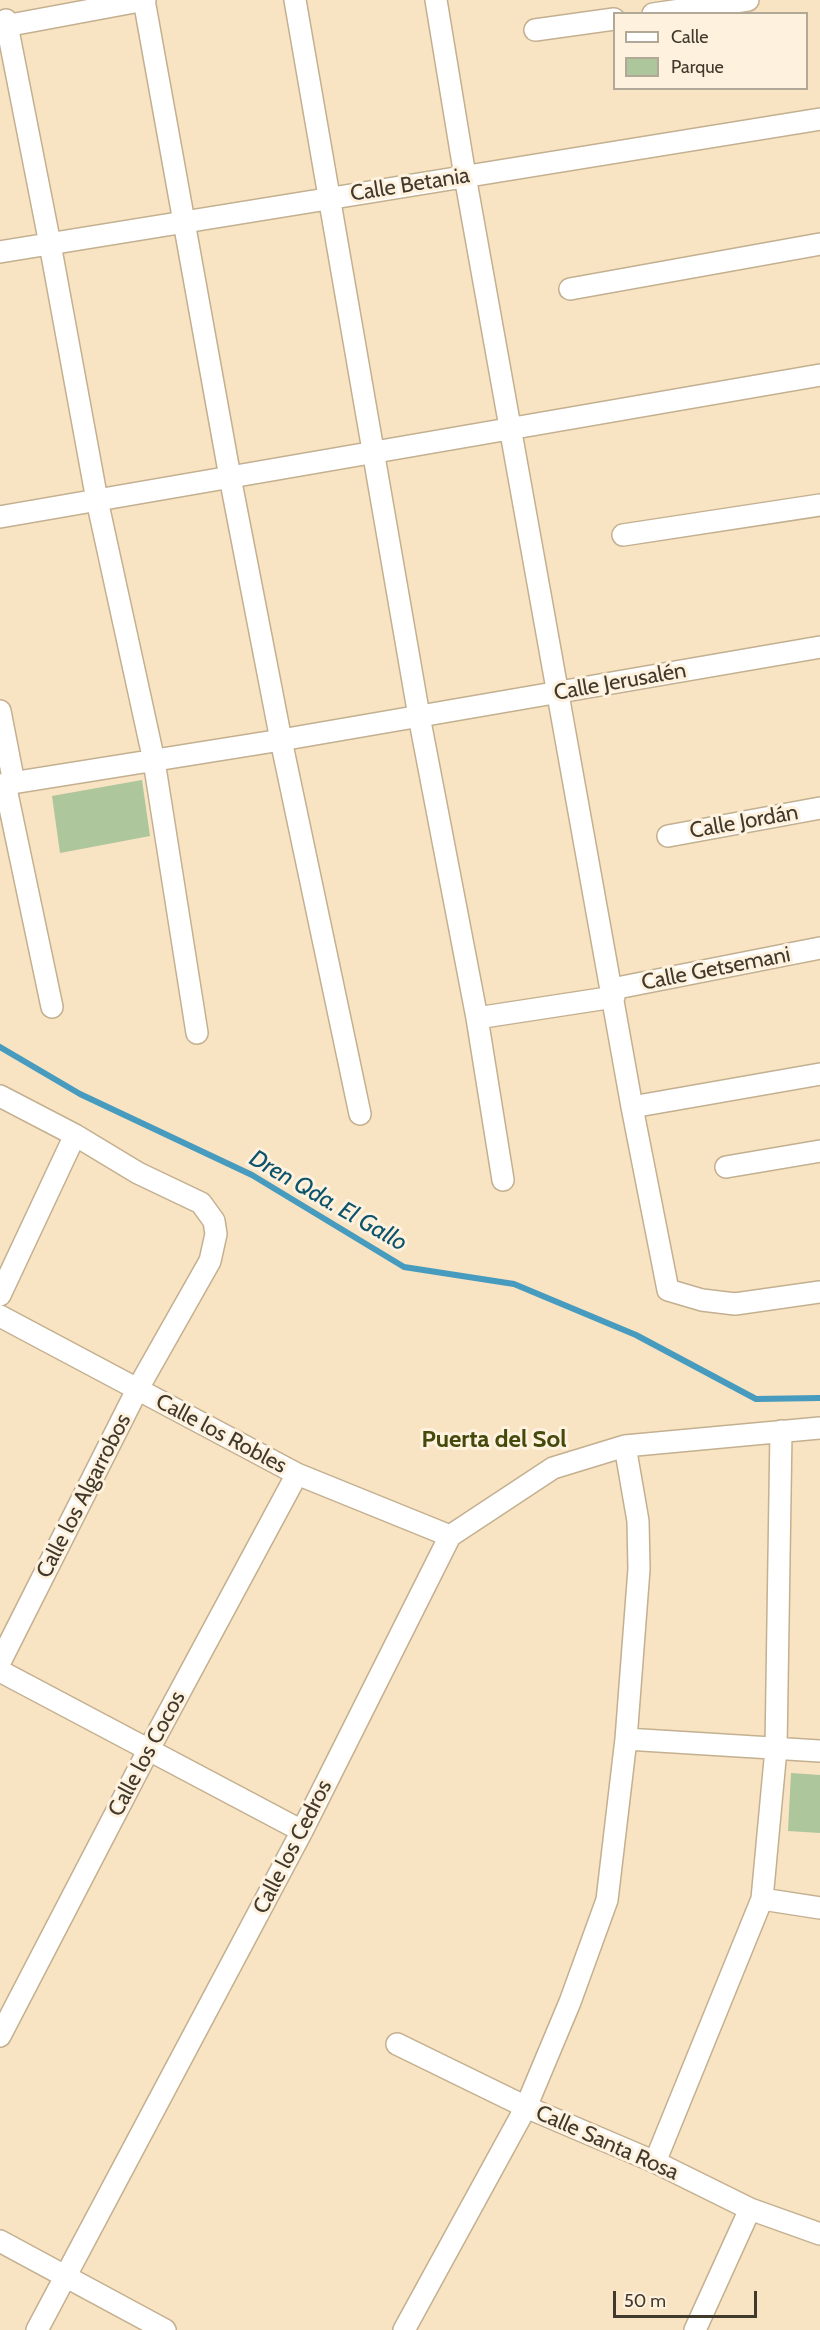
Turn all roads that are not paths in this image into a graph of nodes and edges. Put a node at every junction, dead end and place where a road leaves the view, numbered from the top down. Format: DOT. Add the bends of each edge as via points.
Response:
graph roads {
  1 [pos="145,0"];
  2 [pos="295,0"];
  3 [pos="436,0"];
  4 [pos="748,0"];
  5 [pos="667,12"];
  6 [pos="613,19"];
  7 [pos="4,24"];
  8 [pos="536,30"];
  9 [pos="820,119"];
  10 [pos="465,176"];
  11 [pos="329,198"];
  12 [pos="184,222"];
  13 [pos="50,244"];
  14 [pos="820,244"];
  15 [pos="0,252"];
  16 [pos="570,289"];
  17 [pos="820,375"];
  18 [pos="511,429"];
  19 [pos="373,453"];
  20 [pos="230,477"];
  21 [pos="98,500"];
  22 [pos="820,505"];
  23 [pos="0,517"];
  24 [pos="623,535"];
  25 [pos="820,647"];
  26 [pos="558,692"];
  27 [pos="0,711"];
  28 [pos="419,716"];
  29 [pos="281,740"];
  30 [pos="154,761"];
  31 [pos="6,784"];
  32 [pos="820,808"];
  33 [pos="668,836"];
  34 [pos="820,948"];
  35 [pos="613,993"];
  36 [pos="52,1007"];
  37 [pos="477,1018"];
  38 [pos="196,1033"];
  39 [pos="820,1074"];
  40 [pos="0,1096"];
  41 [pos="633,1107"];
  42 [pos="360,1114"];
  43 [pos="75,1135"];
  44 [pos="820,1151"];
  45 [pos="726,1167"];
  46 [pos="503,1180"];
  47 [pos="820,1292"];
  48 [pos="0,1295"];
  49 [pos="0,1316"];
  50 [pos="137,1390"];
  51 [pos="820,1428"];
  52 [pos="781,1431"];
  53 [pos="625,1446"];
  54 [pos="297,1474"];
  55 [pos="450,1536"];
  56 [pos="0,1662"];
  57 [pos="0,1671"];
  58 [pos="626,1738"];
  59 [pos="149,1749"];
  60 [pos="776,1749"];
  61 [pos="820,1751"];
  62 [pos="302,1831"];
  63 [pos="762,1899"];
  64 [pos="820,1908"];
  65 [pos="0,2036"];
  66 [pos="397,2044"];
  67 [pos="526,2107"];
  68 [pos="655,2162"];
  69 [pos="750,2209"];
  70 [pos="820,2234"];
  71 [pos="0,2241"];
  72 [pos="66,2276"];
  73 [pos="37,2330"];
  74 [pos="165,2330"];
  75 [pos="404,2330"];
  76 [pos="695,2330"];
  1 -- 7 [label="street"];
  1 -- 12 [label="street"];
  2 -- 11 [label="street"];
  3 -- 10 [label="street"];
  4 -- 5 [label="street"];
  6 -- 8 [label="street"];
  7 -- 13 [label="street"];
  9 -- 10 [label="street, Calle Betania"];
  10 -- 11 [label="street, Calle Betania"];
  10 -- 18 [label="street"];
  11 -- 12 [label="street, Calle Betania"];
  11 -- 19 [label="street"];
  12 -- 13 [label="street, Calle Betania"];
  12 -- 20 [label="street"];
  13 -- 15 [label="street, Calle Betania"];
  13 -- 21 [label="street"];
  14 -- 16 [label="street"];
  17 -- 18 [label="street"];
  18 -- 19 [label="street"];
  18 -- 26 [label="street"];
  19 -- 20 [label="street"];
  19 -- 28 [label="street"];
  20 -- 21 [label="street"];
  20 -- 29 [label="street"];
  21 -- 23 [label="street"];
  21 -- 30 [label="street"];
  22 -- 24 [label="street"];
  25 -- 26 [label="street, Calle Jerusalén"];
  26 -- 28 [label="street, Calle Jerusalén"];
  26 -- 35 [label="street"];
  27 -- 31 [label="street"];
  28 -- 29 [label="street, Calle Jerusalén"];
  28 -- 37 [label="street"];
  29 -- 30 [label="street, Calle Jerusalén"];
  29 -- 42 [label="street"];
  30 -- 31 [label="street, Calle Jerusalén"];
  30 -- 38 [label="street"];
  31 -- 36 [label="street"];
  32 -- 33 [label="street, Calle Jordán"];
  34 -- 35 [label="street, Calle Getsemani"];
  35 -- 37 [label="street, Calle Getsemani"];
  35 -- 41 [label="street"];
  37 -- 46 [label="street"];
  39 -- 41 [label="street"];
  40 -- 43 [label="street"];
  41 -- 47 [label="street" via="668,1290 735,1304"];
  43 -- 48 [label="street"];
  43 -- 50 [label="street, Calle los Algarrobos" via="138,1173 201,1203 214,1221 216,1234 210,1261"];
  44 -- 45 [label="street"];
  49 -- 50 [label="street, Calle los Robles"];
  50 -- 54 [label="street, Calle los Robles"];
  50 -- 56 [label="street, Calle los Algarrobos"];
  51 -- 52 [label="street, Calle los Cedros"];
  52 -- 53 [label="street, Calle los Cedros"];
  52 -- 60 [label="street"];
  53 -- 55 [label="street, Calle los Cedros" via="553,1468"];
  53 -- 58 [label="street" via="638,1521 639,1569"];
  54 -- 55 [label="street, Calle los Robles"];
  54 -- 59 [label="street, Calle los Cocos"];
  55 -- 62 [label="street, Calle los Cedros"];
  57 -- 59 [label="street"];
  58 -- 60 [label="street"];
  58 -- 67 [label="street" via="607,1900"];
  59 -- 62 [label="street"];
  59 -- 65 [label="street, Calle los Cocos"];
  60 -- 61 [label="street"];
  60 -- 63 [label="street"];
  62 -- 72 [label="street, Calle los Cedros"];
  63 -- 64 [label="street"];
  63 -- 68 [label="street"];
  66 -- 67 [label="street, Calle Santa Rosa"];
  67 -- 68 [label="street, Calle Santa Rosa"];
  67 -- 75 [label="street"];
  68 -- 69 [label="street, Calle Santa Rosa"];
  69 -- 70 [label="street, Calle Santa Rosa"];
  69 -- 76 [label="street"];
  71 -- 72 [label="street"];
  72 -- 73 [label="street, Calle los Cedros"];
  72 -- 74 [label="street"];
}
